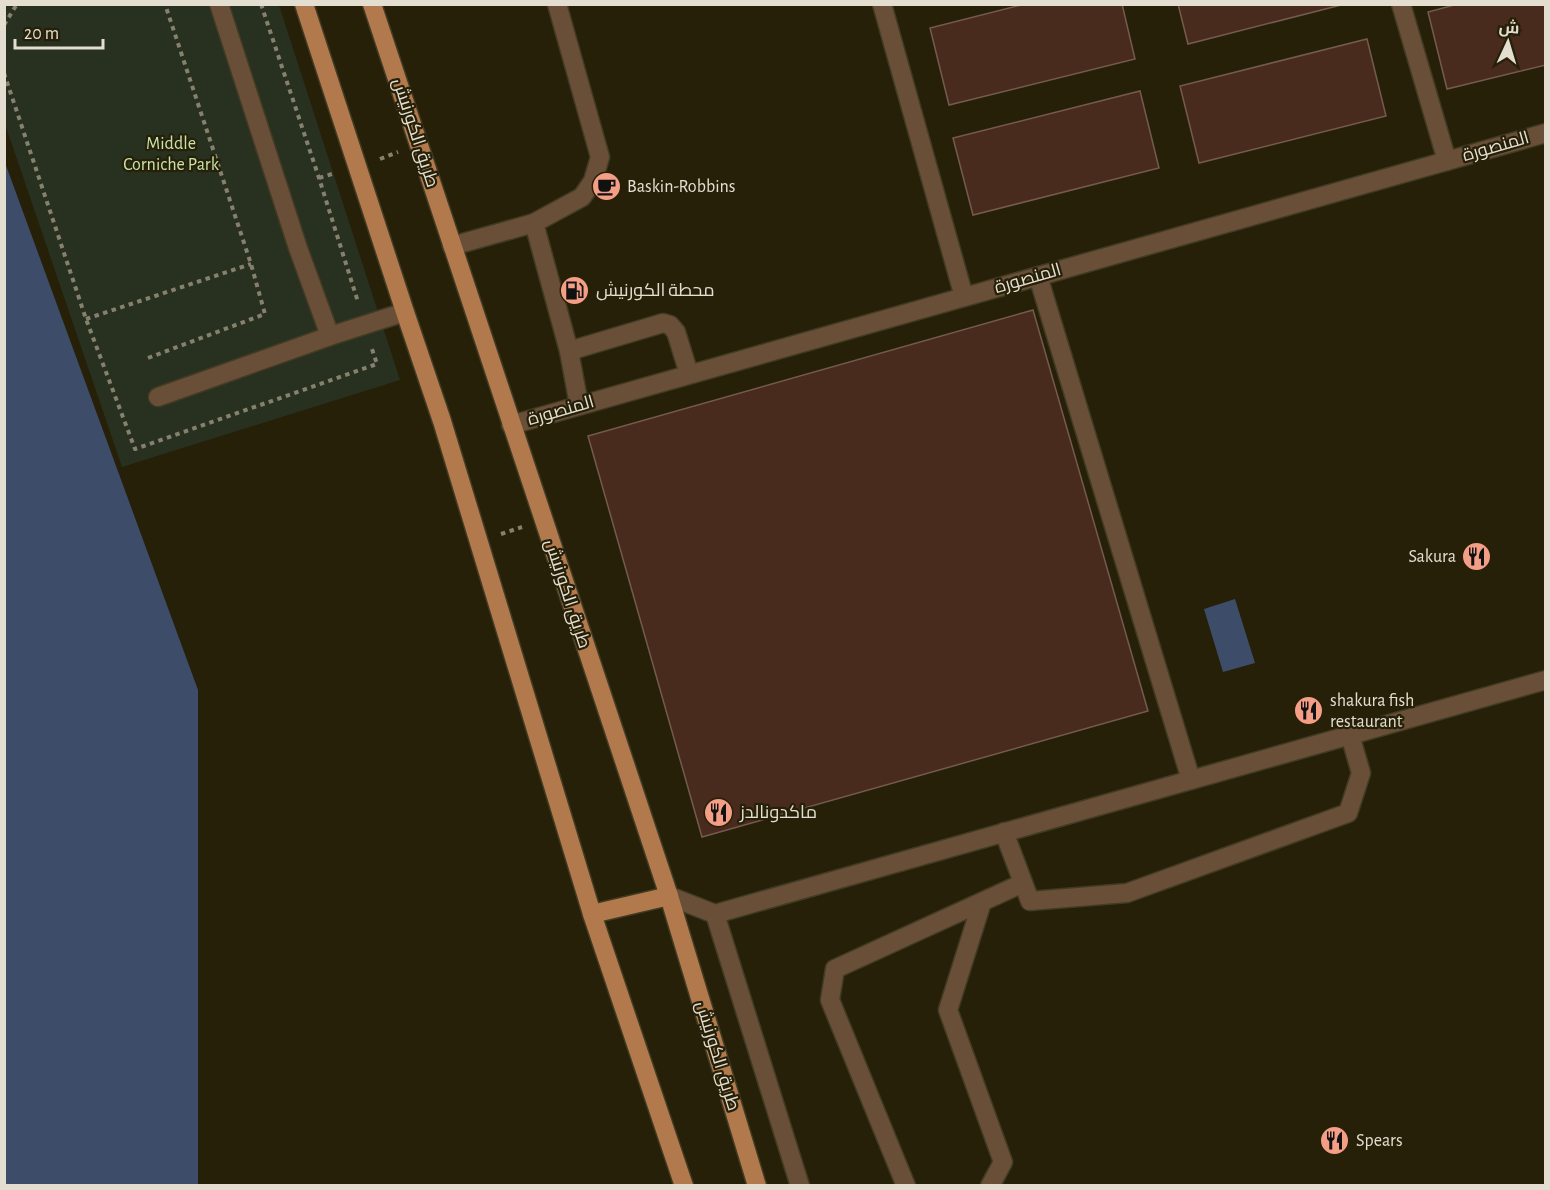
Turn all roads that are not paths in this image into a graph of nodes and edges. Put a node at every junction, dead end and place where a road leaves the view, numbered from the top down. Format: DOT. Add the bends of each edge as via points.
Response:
graph roads {
  1 [pos="219,4"];
  2 [pos="304,4"];
  3 [pos="372,4"];
  4 [pos="556,4"];
  5 [pos="882,4"];
  6 [pos="1401,4"];
  7 [pos="1545,133"];
  8 [pos="1447,161"];
  9 [pos="534,223"];
  10 [pos="452,246"];
  11 [pos="1038,276"];
  12 [pos="964,297"];
  13 [pos="405,312"];
  14 [pos="330,336"];
  15 [pos="568,351"];
  16 [pos="689,374"];
  17 [pos="158,397"];
  18 [pos="579,405"];
  19 [pos="511,424"];
  20 [pos="1545,680"];
  21 [pos="1350,735"];
  22 [pos="1191,780"];
  23 [pos="1004,832"];
  24 [pos="1023,883"];
  25 [pos="669,896"];
  26 [pos="982,902"];
  27 [pos="592,914"];
  28 [pos="715,914"];
  29 [pos="684,1185"];
  30 [pos="757,1185"];
  31 [pos="800,1185"];
  32 [pos="906,1185"];
  33 [pos="990,1185"];
  1 -- 14 [label="street"];
  2 -- 13 [label="main road"];
  3 -- 10 [label="main road, طريق الكورنيش"];
  4 -- 9 [label="street" via="600,157 593,181 582,197"];
  5 -- 12 [label="street"];
  6 -- 8 [label="street"];
  7 -- 8 [label="street, المنصورة"];
  8 -- 11 [label="street, المنصورة"];
  9 -- 10 [label="street"];
  9 -- 15 [label="street"];
  10 -- 19 [label="main road, طريق الكورنيش"];
  11 -- 12 [label="street, المنصورة"];
  11 -- 22 [label="street"];
  12 -- 16 [label="street, المنصورة"];
  13 -- 14 [label="street"];
  13 -- 27 [label="main road"];
  14 -- 17 [label="street"];
  15 -- 16 [label="street" via="670,324"];
  15 -- 18 [label="street"];
  16 -- 18 [label="street, المنصورة"];
  18 -- 19 [label="street, المنصورة"];
  19 -- 25 [label="main road, طريق الكورنيش"];
  20 -- 21 [label="street"];
  21 -- 22 [label="street"];
  21 -- 24 [label="street" via="1361,773 1348,813 1127,893 1030,901"];
  22 -- 23 [label="street"];
  23 -- 24 [label="street"];
  23 -- 28 [label="street"];
  24 -- 26 [label="street"];
  25 -- 27 [label="main road"];
  25 -- 28 [label="street"];
  25 -- 30 [label="main road, طريق الكورنيش"];
  26 -- 32 [label="street" via="835,969 830,1000"];
  26 -- 33 [label="street" via="948,1010 1003,1162"];
  27 -- 29 [label="main road"];
  28 -- 31 [label="street"];
}
